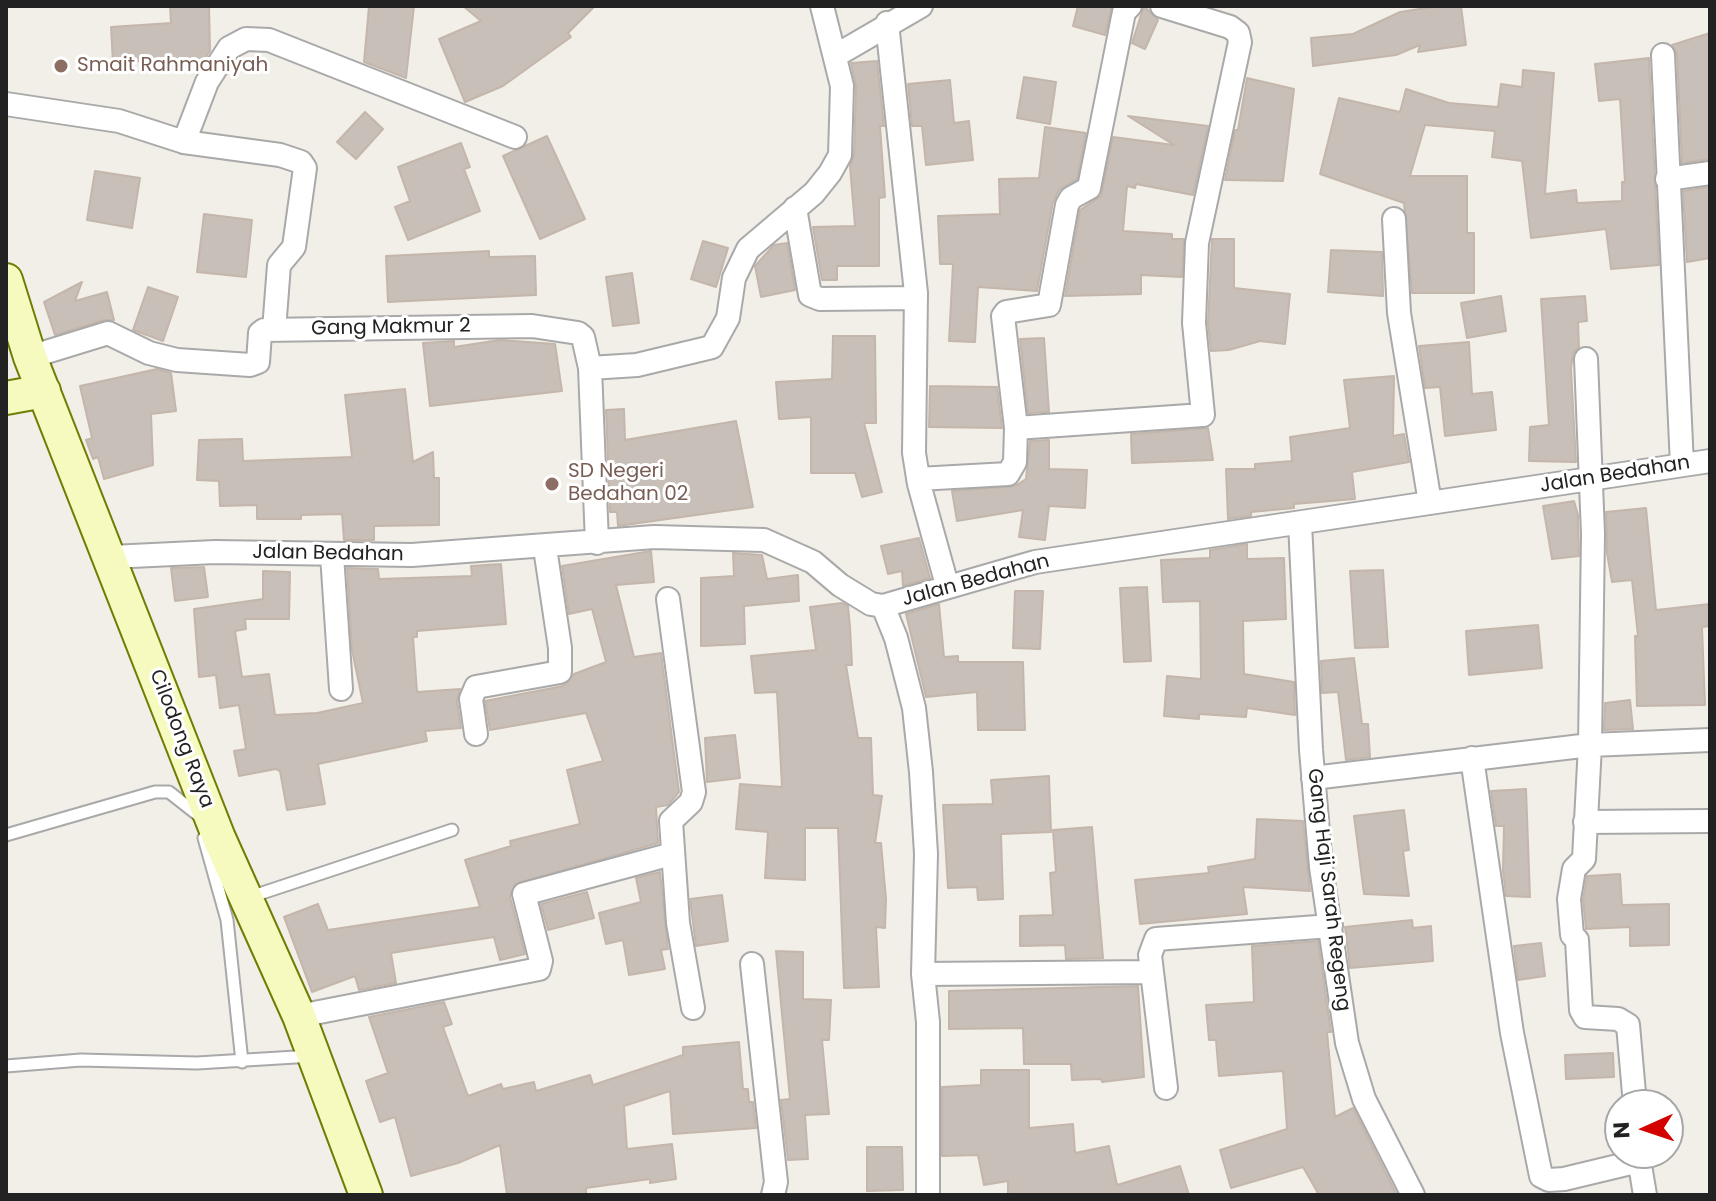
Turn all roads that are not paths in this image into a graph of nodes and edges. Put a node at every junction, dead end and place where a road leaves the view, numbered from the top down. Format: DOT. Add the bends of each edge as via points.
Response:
graph roads {
  1 [pos="822,6"];
  2 [pos="921,6"];
  3 [pos="1130,6"];
  4 [pos="1162,6"];
  5 [pos="887,23"];
  6 [pos="1663,55"];
  7 [pos="835,56"];
  8 [pos="6,104"];
  9 [pos="515,137"];
  10 [pos="184,142"];
  11 [pos="1710,173"];
  12 [pos="1667,179"];
  13 [pos="795,208"];
  14 [pos="1394,219"];
  15 [pos="6,280"];
  16 [pos="916,298"];
  17 [pos="274,330"];
  18 [pos="30,357"];
  19 [pos="1586,359"];
  20 [pos="590,368"];
  21 [pos="44,391"];
  22 [pos="6,398"];
  23 [pos="1016,428"];
  24 [pos="1710,461"];
  25 [pos="1682,465"];
  26 [pos="918,479"];
  27 [pos="1591,479"];
  28 [pos="1430,503"];
  29 [pos="1300,523"];
  30 [pos="597,543"];
  31 [pos="545,548"];
  32 [pos="332,555"];
  33 [pos="111,557"];
  34 [pos="947,585"];
  35 [pos="668,599"];
  36 [pos="883,606"];
  37 [pos="341,689"];
  38 [pos="476,734"];
  39 [pos="1710,740"];
  40 [pos="1590,745"];
  41 [pos="1472,758"];
  42 [pos="1313,778"];
  43 [pos="1710,821"];
  44 [pos="1585,822"];
  45 [pos="452,830"];
  46 [pos="6,835"];
  47 [pos="672,854"];
  48 [pos="246,898"];
  49 [pos="1331,926"];
  50 [pos="752,964"];
  51 [pos="1152,972"];
  52 [pos="923,974"];
  53 [pos="693,1008"];
  54 [pos="299,1016"];
  55 [pos="313,1056"];
  56 [pos="242,1062"];
  57 [pos="6,1066"];
  58 [pos="1166,1088"];
  59 [pos="1634,1089"];
  60 [pos="1604,1167"];
  61 [pos="1640,1169"];
  62 [pos="366,1195"];
  63 [pos="773,1195"];
  64 [pos="928,1195"];
  65 [pos="1413,1195"];
  66 [pos="1645,1195"];
  1 -- 7 [label="street"];
  2 -- 5 [label="street"];
  3 -- 23 [label="street" via="1124,12 1089,188 1067,205 1049,305 1003,316"];
  4 -- 23 [label="street" via="1230,27 1240,42 1197,243 1194,323 1203,415"];
  5 -- 7 [label="street"];
  5 -- 16 [label="street"];
  6 -- 12 [label="street"];
  7 -- 13 [label="street" via="842,86 840,155 814,193"];
  8 -- 10 [label="street" via="119,121"];
  9 -- 10 [label="street" via="269,40 246,39 229,48 212,74"];
  10 -- 17 [label="street" via="280,155 305,168 294,247 279,265"];
  11 -- 12 [label="street"];
  12 -- 25 [label="street"];
  13 -- 16 [label="street" via="810,295"];
  13 -- 20 [label="street" via="748,249 734,278 728,318 712,347 651,363"];
  14 -- 28 [label="street" via="1399,313"];
  15 -- 18 [label="street, Cilodong Raya"];
  16 -- 26 [label="street" via="913,435"];
  17 -- 18 [label="street" via="260,333 260,357 250,365 177,360 149,353 113,333"];
  17 -- 20 [label="street, Gang Makmur 2" via="532,326 578,333"];
  18 -- 21 [label="street, Cilodong Raya"];
  19 -- 27 [label="street"];
  20 -- 30 [label="street, Gang Makmur 2"];
  21 -- 22 [label="street"];
  21 -- 33 [label="street, Cilodong Raya"];
  23 -- 26 [label="street" via="1015,462 1008,474"];
  24 -- 25 [label="street, Jalan Bedahan"];
  25 -- 27 [label="street, Jalan Bedahan"];
  26 -- 34 [label="street"];
  27 -- 28 [label="street, Jalan Bedahan"];
  27 -- 40 [label="street"];
  28 -- 29 [label="street, Jalan Bedahan"];
  29 -- 34 [label="street, Jalan Bedahan" via="1035,562"];
  29 -- 42 [label="street, Gang Haji Sarah Regeng"];
  30 -- 31 [label="street, Jalan Bedahan"];
  30 -- 36 [label="street, Jalan Bedahan" via="654,537 764,540 813,562 850,592"];
  31 -- 32 [label="street, Jalan Bedahan"];
  31 -- 38 [label="street" via="560,672 476,687 471,699"];
  32 -- 33 [label="street, Jalan Bedahan" via="215,552"];
  32 -- 37 [label="street"];
  33 -- 48 [label="street, Cilodong Raya"];
  34 -- 36 [label="street, Jalan Bedahan"];
  35 -- 47 [label="street" via="694,792 671,821"];
  36 -- 52 [label="street" via="914,708 921,772 926,854"];
  39 -- 40 [label="street"];
  40 -- 41 [label="street"];
  40 -- 44 [label="street"];
  41 -- 42 [label="street"];
  41 -- 60 [label="street" via="1512,1033 1541,1176 1564,1179"];
  42 -- 49 [label="street, Gang Haji Sarah Regeng"];
  43 -- 44 [label="street"];
  44 -- 59 [label="street" via="1584,859 1574,869 1569,899 1581,1010 1585,1017 1618,1019 1628,1025"];
  45 -- 48 [label="lane"];
  46 -- 56 [label="lane" via="155,792 169,792 197,813 227,920"];
  47 -- 53 [label="street"];
  47 -- 54 [label="street" via="524,894 539,969"];
  48 -- 54 [label="street, Cilodong Raya"];
  49 -- 51 [label="street" via="1156,939 1150,949"];
  49 -- 65 [label="street, Gang Haji Sarah Regeng" via="1347,1043 1364,1099"];
  50 -- 63 [label="street" via="776,1182"];
  51 -- 52 [label="street"];
  51 -- 58 [label="street"];
  52 -- 64 [label="street"];
  54 -- 55 [label="street, Cilodong Raya"];
  55 -- 56 [label="lane"];
  55 -- 62 [label="street, Cilodong Raya"];
  56 -- 57 [label="lane" via="81,1060"];
  61 -- 66 [label="street"];
}
